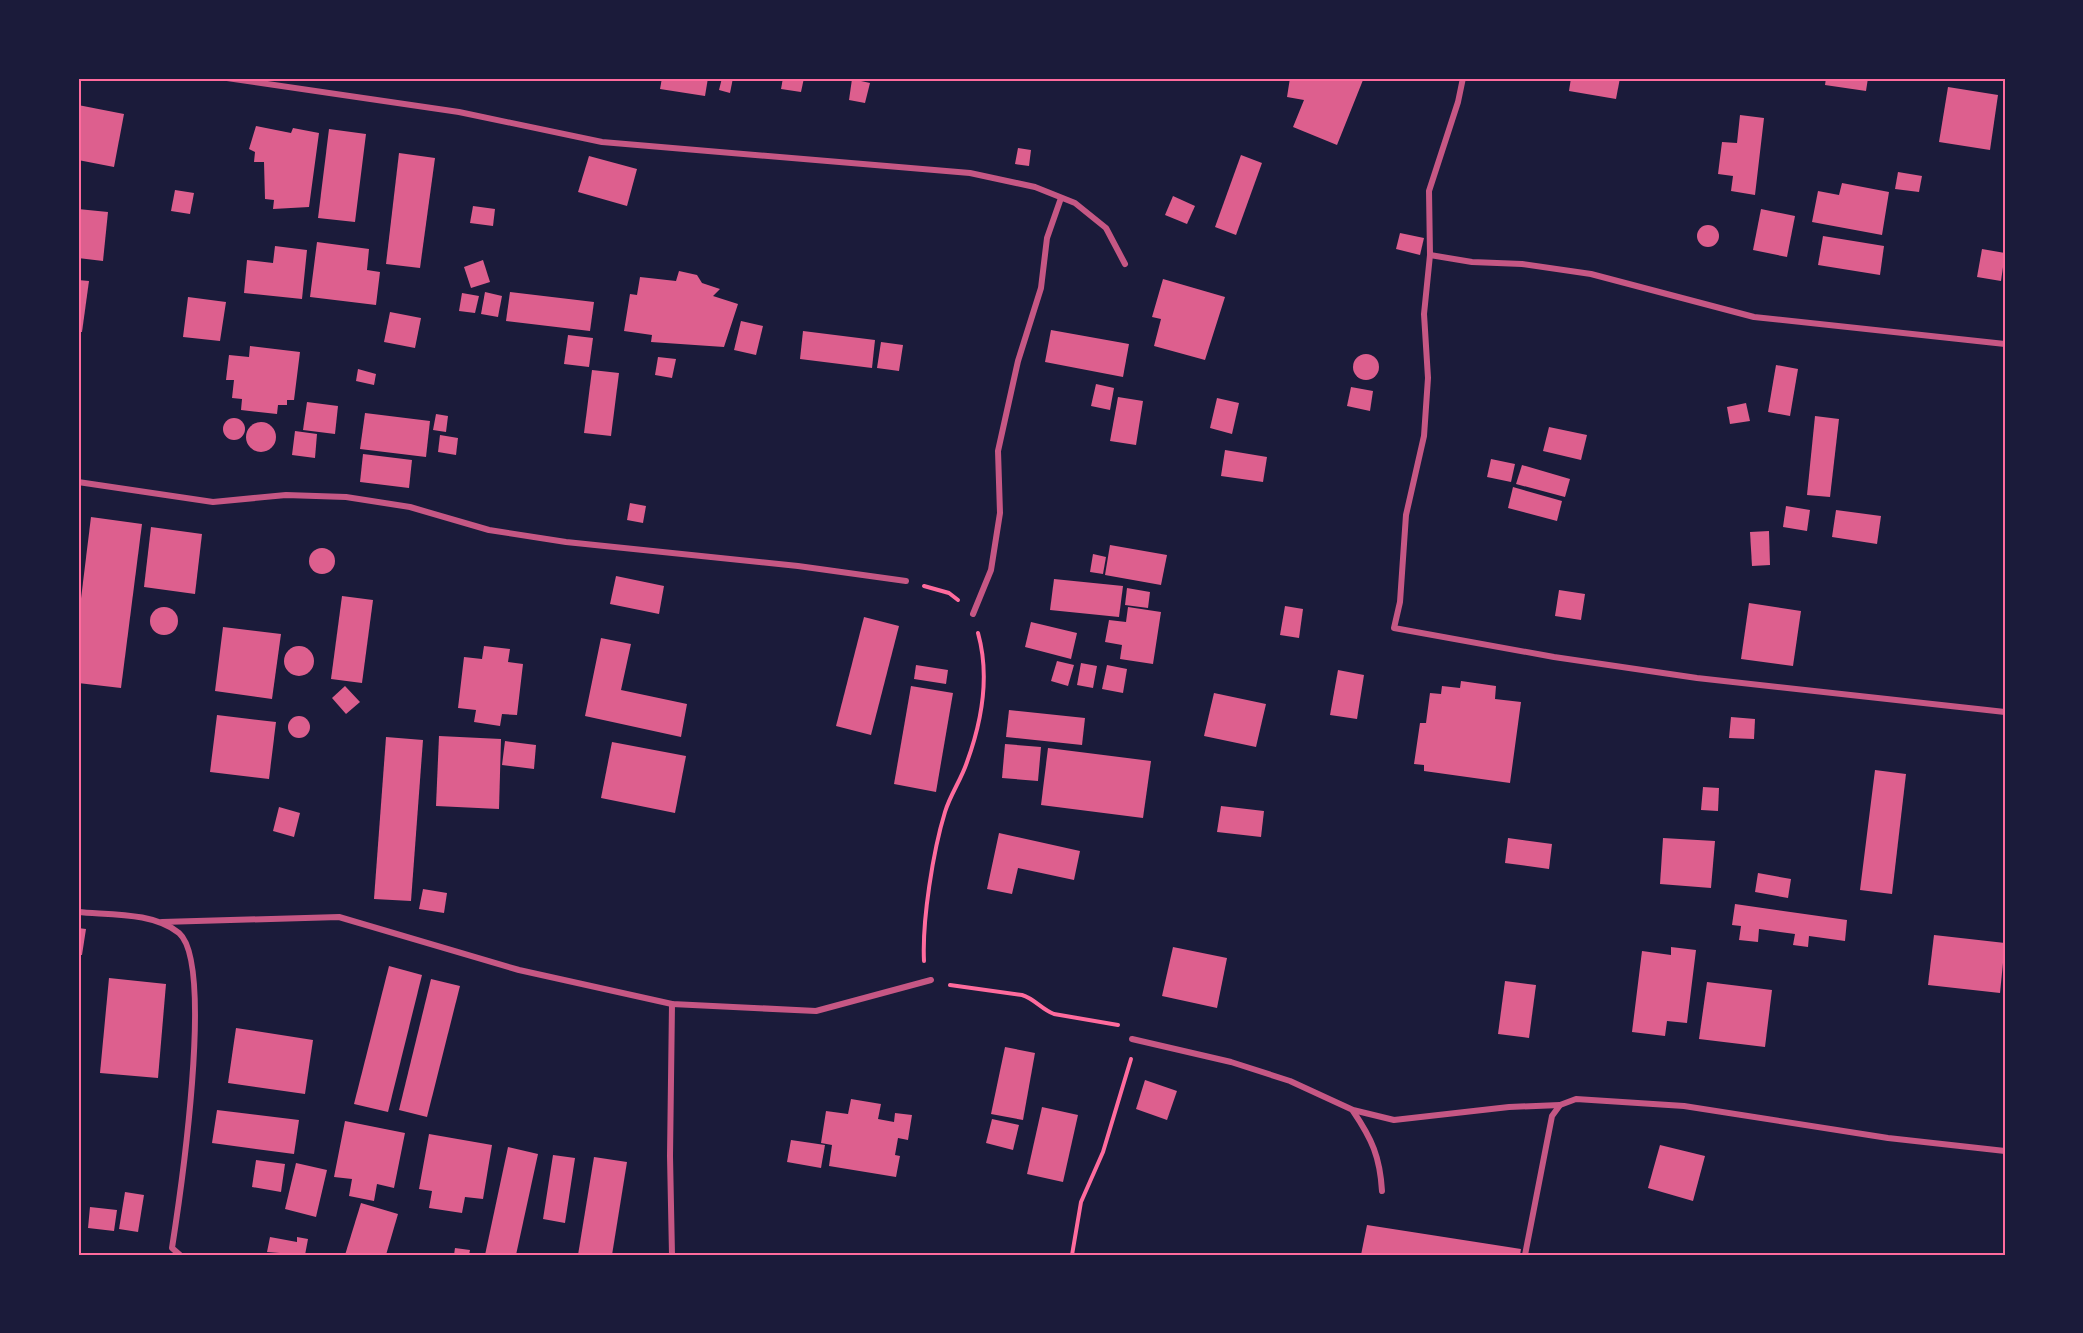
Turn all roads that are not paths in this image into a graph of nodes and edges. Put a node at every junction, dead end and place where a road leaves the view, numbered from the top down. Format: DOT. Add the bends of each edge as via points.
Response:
graph roads {
  1 [pos="226,78"];
  2 [pos="1463,78"];
  3 [pos="1061,198"];
  4 [pos="1430,255"];
  5 [pos="1125,264"];
  6 [pos="2005,344"];
  7 [pos="78,482"];
  8 [pos="906,581"];
  9 [pos="974,614"];
  10 [pos="2005,712"];
  11 [pos="78,912"];
  12 [pos="162,922"];
  13 [pos="931,980"];
  14 [pos="672,1004"];
  15 [pos="1132,1039"];
  16 [pos="1560,1105"];
  17 [pos="1353,1110"];
  18 [pos="2005,1151"];
  19 [pos="1382,1191"];
  20 [pos="180,1255"];
  21 [pos="672,1255"];
  22 [pos="1525,1255"];
  1 -- 3 [label="street" via="459,112 603,142 970,173 1035,187"];
  2 -- 4 [label="street" via="1429,191"];
  3 -- 5 [label="street" via="1075,203 1106,228"];
  3 -- 9 [label="street" via="1047,238 1041,288 1018,361 998,451 1000,513 991,570"];
  4 -- 6 [label="street" via="1591,274 1754,317"];
  4 -- 10 [label="street" via="1424,314 1428,378 1424,436 1406,515 1400,602 1394,628 1697,678"];
  7 -- 8 [label="street" via="213,502 286,495 346,497 410,507 489,530 566,542"];
  11 -- 12 [label="street"];
  12 -- 14 [label="street" via="339,917 519,970"];
  12 -- 20 [label="street" via="181,934 189,947 195,1003 192,1085 172,1248"];
  13 -- 14 [label="street" via="816,1011"];
  14 -- 21 [label="street"];
  15 -- 17 [label="street" via="1231,1062 1290,1081"];
  16 -- 17 [label="street" via="1394,1120"];
  16 -- 18 [label="street" via="1576,1099 1684,1106 1888,1138"];
  16 -- 22 [label="street" via="1552,1116"];
  17 -- 19 [label="street" via="1372,1139"];
}
